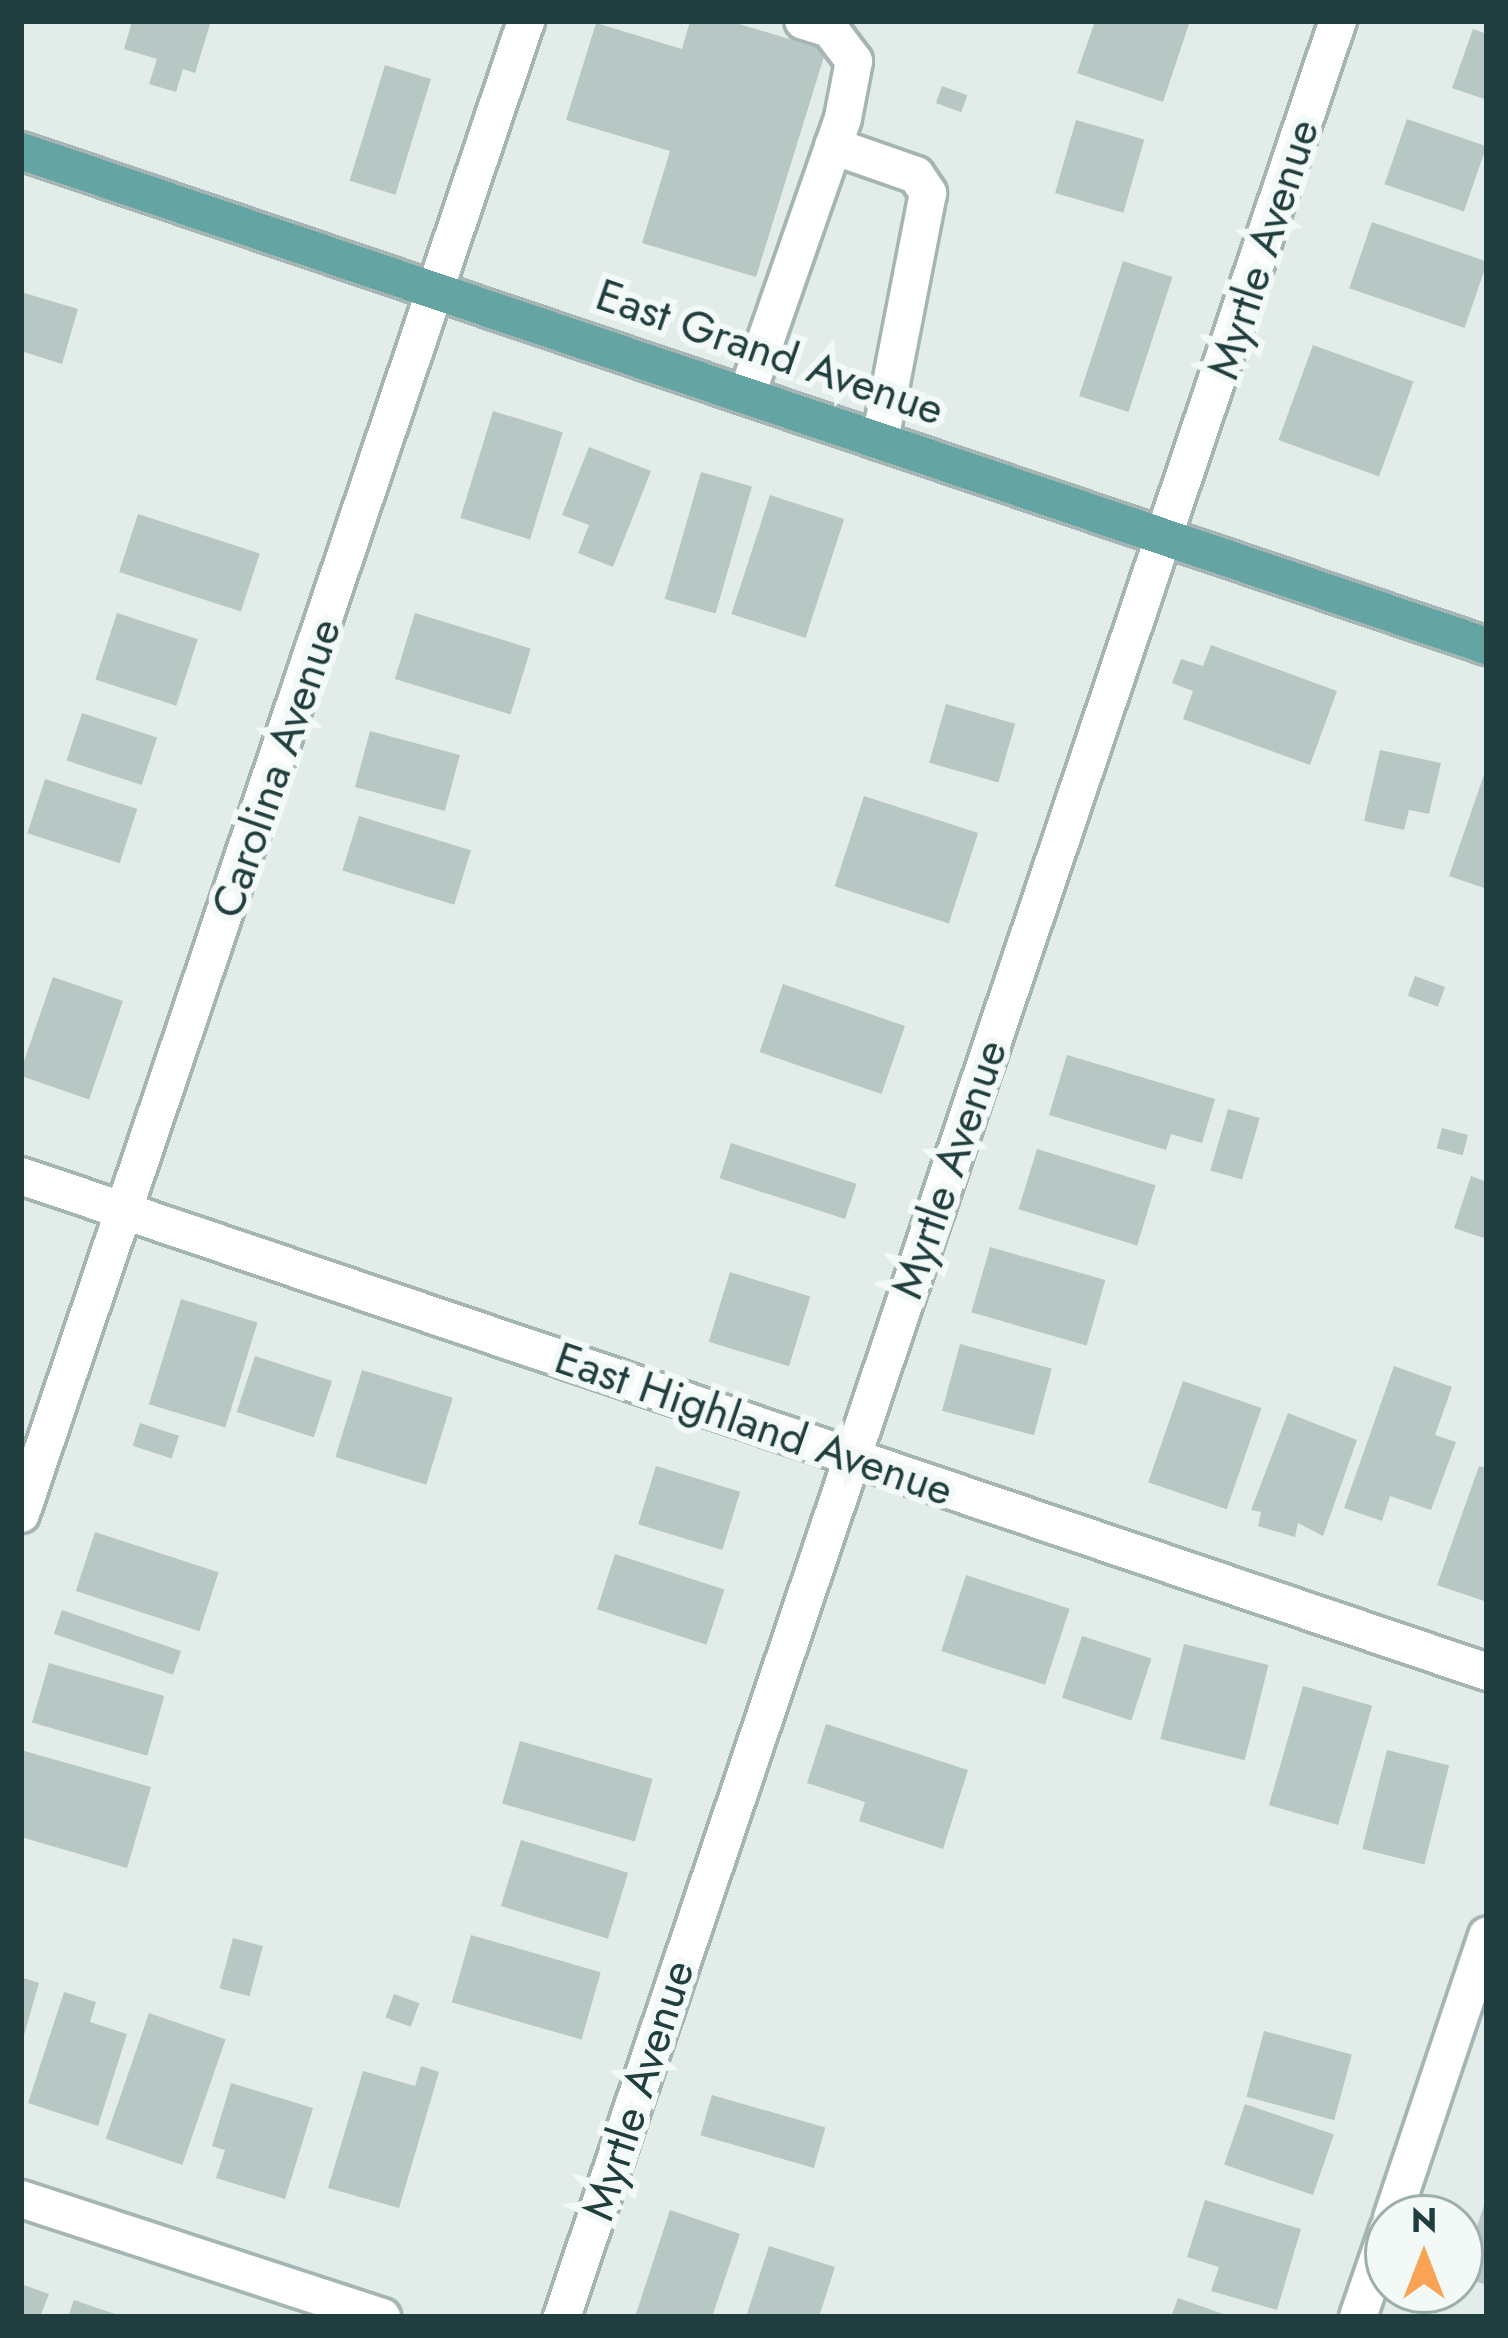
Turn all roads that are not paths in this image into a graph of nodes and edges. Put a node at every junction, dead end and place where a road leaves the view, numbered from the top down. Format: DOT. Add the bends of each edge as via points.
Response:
graph roads {
  1 [pos="526,21"];
  2 [pos="803,21"];
  3 [pos="1338,21"];
  4 [pos="833,146"];
  5 [pos="21,151"];
  6 [pos="438,289"];
  7 [pos="747,394"];
  8 [pos="880,441"];
  9 [pos="1168,541"];
  10 [pos="1487,646"];
  11 [pos="21,1176"];
  12 [pos="126,1211"];
  13 [pos="849,1456"];
  14 [pos="21,1514"];
  15 [pos="1487,1672"];
  16 [pos="1487,1936"];
  17 [pos="1400,2194"];
  18 [pos="21,2199"];
  19 [pos="382,2317"];
  20 [pos="562,2317"];
  1 -- 6 [label="street, Carolina Avenue"];
  2 -- 4 [label="street" via="830,29 854,61"];
  3 -- 9 [label="street, Myrtle Avenue"];
  4 -- 7 [label="street"];
  4 -- 8 [label="street" via="916,175 928,194"];
  5 -- 6 [label="main road, East Grand Avenue"];
  6 -- 7 [label="main road, East Grand Avenue"];
  6 -- 12 [label="street, Carolina Avenue"];
  7 -- 8 [label="main road, East Grand Avenue"];
  8 -- 9 [label="main road, East Grand Avenue"];
  9 -- 10 [label="main road, East Grand Avenue"];
  9 -- 13 [label="street, Myrtle Avenue"];
  11 -- 12 [label="street, East Highland Avenue"];
  12 -- 13 [label="street, East Highland Avenue"];
  12 -- 14 [label="street, Carolina Avenue"];
  13 -- 15 [label="street, East Highland Avenue"];
  13 -- 20 [label="street, Myrtle Avenue"];
  16 -- 17 [label="street"];
  18 -- 19 [label="street"];
}
